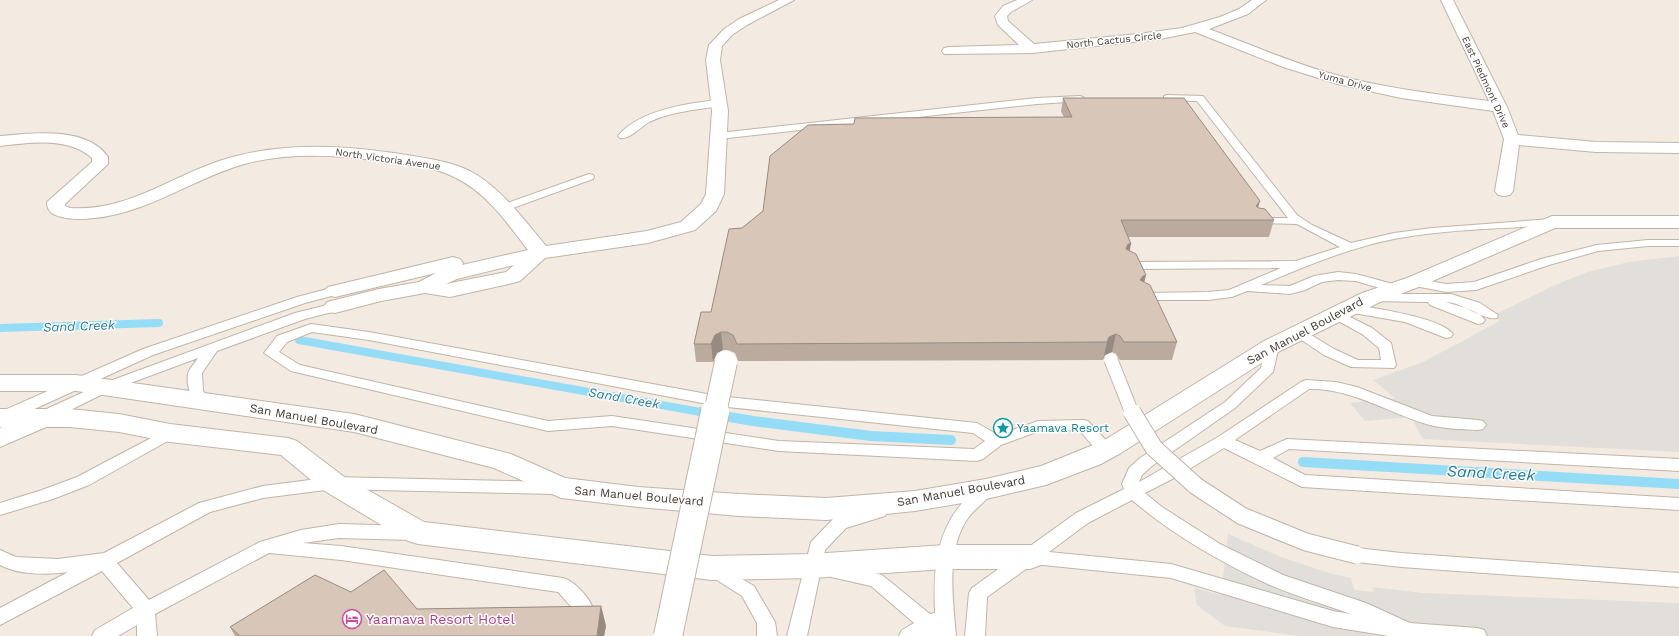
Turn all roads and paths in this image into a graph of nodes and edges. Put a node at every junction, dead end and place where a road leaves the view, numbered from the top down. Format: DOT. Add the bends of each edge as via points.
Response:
graph roads {
  1 [pos="788,0"];
  2 [pos="1026,0"];
  3 [pos="1260,0"];
  4 [pos="1447,0"];
  5 [pos="1197,29"];
  6 [pos="1032,49"];
  7 [pos="949,51"];
  8 [pos="1093,98"];
  9 [pos="1154,98"];
  10 [pos="719,103"];
  11 [pos="1499,107"];
  12 [pos="623,136"];
  13 [pos="719,136"];
  14 [pos="1512,139"];
  15 [pos="0,141"];
  16 [pos="1679,148"];
  17 [pos="589,177"];
  18 [pos="1504,191"];
  19 [pos="503,208"];
  20 [pos="1258,221"];
  21 [pos="1299,221"];
  22 [pos="1552,222"];
  23 [pos="1679,222"];
  24 [pos="1679,243"];
  25 [pos="1350,247"];
  26 [pos="541,253"];
  27 [pos="1300,264"];
  28 [pos="1130,265"];
  29 [pos="1243,288"];
  30 [pos="1408,289"];
  31 [pos="1144,297"];
  32 [pos="335,299"];
  33 [pos="1351,307"];
  34 [pos="262,313"];
  35 [pos="1492,315"];
  36 [pos="1478,320"];
  37 [pos="272,326"];
  38 [pos="1298,333"];
  39 [pos="1446,334"];
  40 [pos="282,339"];
  41 [pos="1272,346"];
  42 [pos="212,349"];
  43 [pos="1111,360"];
  44 [pos="726,362"];
  45 [pos="0,383"];
  46 [pos="76,383"];
  47 [pos="104,388"];
  48 [pos="718,401"];
  49 [pos="205,402"];
  50 [pos="0,418"];
  51 [pos="42,418"];
  52 [pos="1478,425"];
  53 [pos="170,433"];
  54 [pos="711,435"];
  55 [pos="0,438"];
  56 [pos="996,441"];
  57 [pos="1223,441"];
  58 [pos="1107,450"];
  59 [pos="1260,458"];
  60 [pos="1679,465"];
  61 [pos="333,483"];
  62 [pos="561,488"];
  63 [pos="986,489"];
  64 [pos="1133,492"];
  65 [pos="915,501"];
  66 [pos="1679,504"];
  67 [pos="0,509"];
  68 [pos="418,533"];
  69 [pos="266,547"];
  70 [pos="0,557"];
  71 [pos="945,557"];
  72 [pos="1030,557"];
  73 [pos="104,560"];
  74 [pos="812,566"];
  75 [pos="712,568"];
  76 [pos="1679,580"];
  77 [pos="583,606"];
  78 [pos="146,610"];
  79 [pos="0,617"];
  80 [pos="938,625"];
  81 [pos="1408,631"];
  82 [pos="102,636"];
  83 [pos="147,636"];
  84 [pos="668,636"];
  85 [pos="767,636"];
  86 [pos="797,636"];
  87 [pos="908,636"];
  88 [pos="946,636"];
  89 [pos="975,636"];
  90 [pos="1477,636"];
  1 -- 10 [label="street" via="743,22 728,32 716,45 713,60"];
  2 -- 6 [label="street" via="1007,9 1001,16 1002,22"];
  3 -- 5 [label="street, North Cactus Circle" via="1224,19"];
  4 -- 11 [label="street, East Piedmont Drive"];
  5 -- 6 [label="street, North Cactus Circle" via="1145,38"];
  5 -- 11 [label="street, Yuma Drive" via="1269,57 1342,81"];
  6 -- 7 [label="street, North Cactus Circle"];
  8 -- 13 [label="lane" via="1037,101"];
  9 -- 21 [label="lane" via="1200,98 1293,217"];
  10 -- 12 [label="lane" via="692,105 673,110 635,125"];
  10 -- 13 [label="street"];
  11 -- 14 [label="street, East Piedmont Drive"];
  13 -- 26 [label="street" via="716,194 709,207 688,226 648,237"];
  14 -- 16 [label="street" via="1554,146 1590,148"];
  14 -- 18 [label="street, East Piedmont Drive"];
  15 -- 19 [label="street, North Victoria Avenue" via="56,138 85,145 96,151 100,157 100,164 56,202 56,208 62,212 75,214 108,211 150,199 222,166 242,160 284,151 314,150 434,164 455,170 471,179"];
  17 -- 19 [label="lane"];
  19 -- 26 [label="street, North Victoria Avenue"];
  20 -- 21 [label="lane"];
  21 -- 25 [label="lane"];
  22 -- 23 [label="street, San Manuel Boulevard"];
  22 -- 25 [label="lane" via="1432,231 1394,236"];
  22 -- 30 [label="street, San Manuel Boulevard"];
  24 -- 30 [label="lane" via="1597,248 1545,262 1476,286"];
  25 -- 27 [label="lane"];
  26 -- 32 [label="street" via="499,252"];
  26 -- 32 [label="street" via="513,277 450,292 425,287"];
  27 -- 28 [label="lane"];
  27 -- 29 [label="lane"];
  29 -- 30 [label="lane" via="1295,289 1318,279 1349,276"];
  29 -- 31 [label="lane" via="1232,293 1208,296"];
  30 -- 33 [label="street, San Manuel Boulevard"];
  30 -- 35 [label="lane" via="1451,298"];
  30 -- 36 [label="lane"];
  32 -- 34 [label="lane"];
  32 -- 37 [label="lane"];
  33 -- 38 [label="street, San Manuel Boulevard"];
  33 -- 38 [label="lane" via="1367,331 1386,346 1389,365 1356,364 1329,352"];
  33 -- 39 [label="lane" via="1426,323"];
  34 -- 37 [label="lane"];
  34 -- 46 [label="lane" via="148,352"];
  37 -- 40 [label="lane"];
  37 -- 42 [label="lane"];
  38 -- 41 [label="street, San Manuel Boulevard"];
  40 -- 48 [label="lane" via="311,328 369,336"];
  40 -- 54 [label="lane" via="271,353 296,368 548,426 612,421"];
  41 -- 58 [label="street, San Manuel Boulevard"];
  41 -- 64 [label="lane" via="1268,369 1230,405 1135,472 1130,484"];
  42 -- 47 [label="lane"];
  42 -- 49 [label="lane" via="195,374 196,392"];
  43 -- 76 [label="lane, bridge" via="1128,406 1154,448 1196,486 1242,516 1306,542 1357,555 1401,560"];
  44 -- 48 [label="street, bridge"];
  45 -- 46 [label="street, San Manuel Boulevard"];
  46 -- 47 [label="street, San Manuel Boulevard"];
  46 -- 50 [label="lane"];
  47 -- 49 [label="street, San Manuel Boulevard"];
  47 -- 51 [label="lane"];
  48 -- 54 [label="street, bridge"];
  48 -- 56 [label="lane" via="977,428"];
  49 -- 62 [label="street, San Manuel Boulevard" via="354,423 502,461"];
  50 -- 51 [label="street"];
  51 -- 53 [label="street" via="119,423"];
  51 -- 55 [label="street"];
  52 -- 57 [label="lane" via="1430,420 1336,385 1318,383 1306,385"];
  53 -- 61 [label="street" via="288,447"];
  53 -- 67 [label="lane" via="84,481"];
  54 -- 56 [label="lane" via="780,446 977,455"];
  54 -- 84 [label="street, bridge"];
  56 -- 58 [label="lane" via="1038,426 1083,425"];
  57 -- 59 [label="lane"];
  57 -- 64 [label="lane"];
  58 -- 63 [label="street, San Manuel Boulevard" via="1046,475"];
  59 -- 60 [label="lane" via="1287,444"];
  59 -- 66 [label="lane" via="1302,481"];
  61 -- 62 [label="lane"];
  61 -- 68 [label="street"];
  61 -- 73 [label="lane" via="263,492 205,507"];
  62 -- 65 [label="street, San Manuel Boulevard" via="638,497 826,509"];
  63 -- 65 [label="street, San Manuel Boulevard"];
  63 -- 71 [label="lane" via="958,520"];
  64 -- 72 [label="lane" via="1082,518"];
  64 -- 81 [label="lane" via="1156,511 1214,548 1277,580 1359,609"];
  65 -- 74 [label="lane" via="840,522 817,547"];
  68 -- 69 [label="lane" via="339,531 301,537"];
  68 -- 75 [label="street"];
  69 -- 77 [label="lane" via="341,553 563,585"];
  69 -- 78 [label="lane"];
  70 -- 73 [label="lane" via="14,564 58,566"];
  71 -- 72 [label="street"];
  71 -- 74 [label="street"];
  71 -- 80 [label="lane"];
  72 -- 81 [label="lane" via="1171,571 1333,619"];
  72 -- 89 [label="lane" via="978,593"];
  73 -- 78 [label="lane"];
  73 -- 79 [label="lane"];
  74 -- 75 [label="street"];
  74 -- 80 [label="lane" via="876,580"];
  74 -- 86 [label="lane"];
  75 -- 85 [label="lane" via="748,591 766,622"];
  78 -- 82 [label="lane"];
  78 -- 83 [label="lane"];
  80 -- 87 [label="lane"];
  80 -- 88 [label="lane"];
  81 -- 90 [label="lane"];
}
